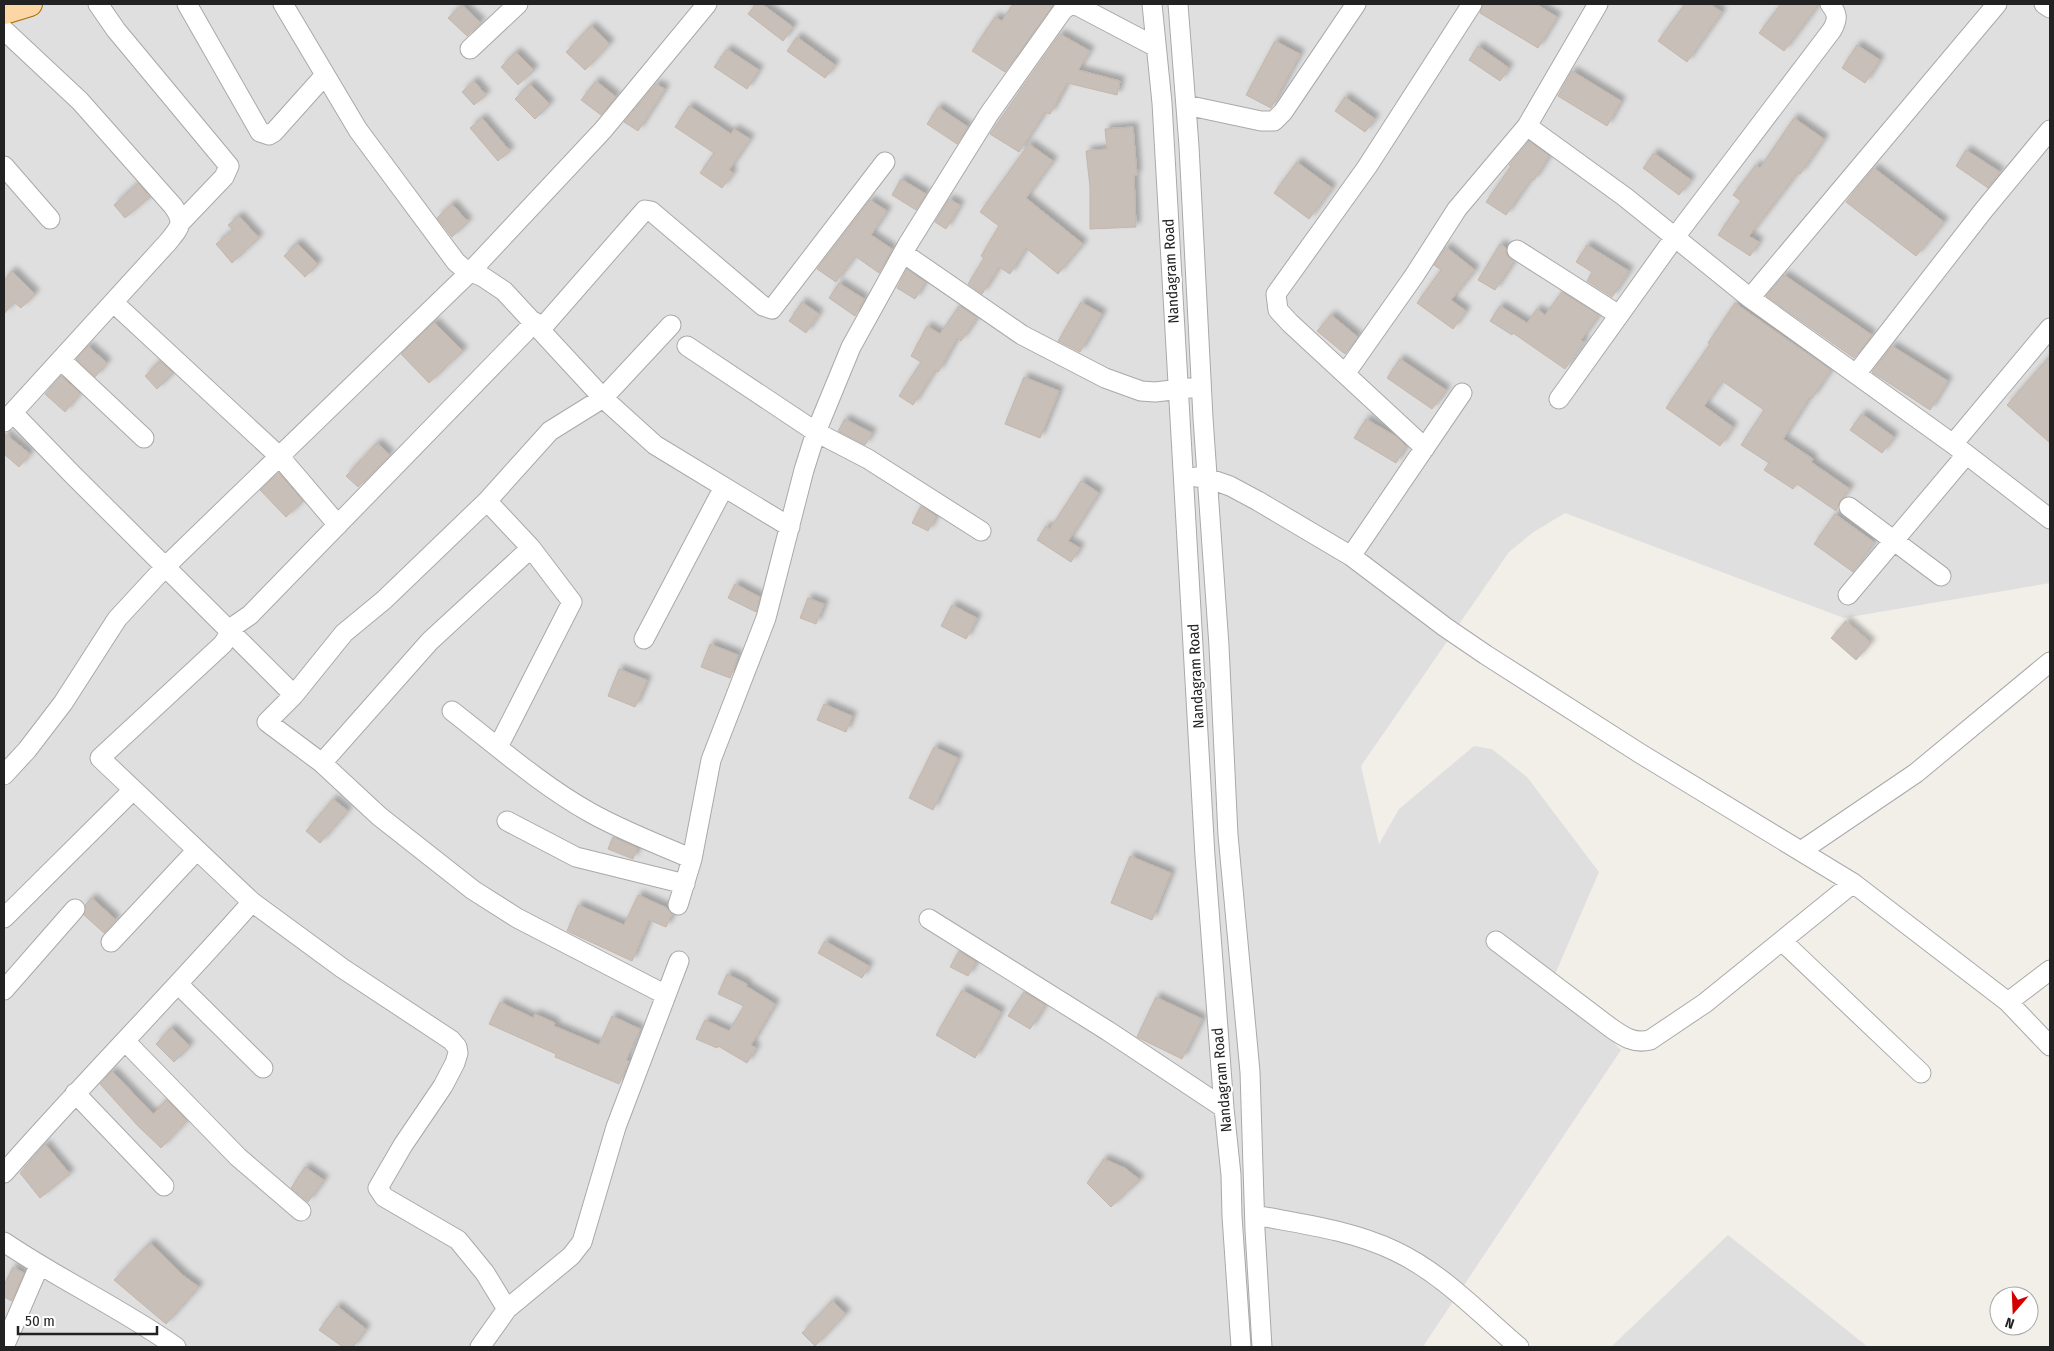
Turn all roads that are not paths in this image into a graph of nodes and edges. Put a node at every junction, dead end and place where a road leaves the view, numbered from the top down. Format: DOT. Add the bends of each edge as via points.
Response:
graph roads {
  1 [pos="30,4"];
  2 [pos="98,4"];
  3 [pos="187,4"];
  4 [pos="283,4"];
  5 [pos="518,4"];
  6 [pos="707,4"];
  7 [pos="1152,4"];
  8 [pos="1178,4"];
  9 [pos="1356,4"];
  10 [pos="1472,4"];
  11 [pos="1598,4"];
  12 [pos="1830,4"];
  13 [pos="1997,4"];
  14 [pos="2044,4"];
  15 [pos="2050,8"];
  16 [pos="4,12"];
  17 [pos="4,30"];
  18 [pos="1156,47"];
  19 [pos="470,50"];
  20 [pos="324,75"];
  21 [pos="1186,105"];
  22 [pos="1527,126"];
  23 [pos="2050,130"];
  24 [pos="884,162"];
  25 [pos="4,166"];
  26 [pos="50,219"];
  27 [pos="181,222"];
  28 [pos="1675,237"];
  29 [pos="1516,250"];
  30 [pos="903,254"];
  31 [pos="470,272"];
  32 [pos="1750,298"];
  33 [pos="114,303"];
  34 [pos="1619,316"];
  35 [pos="671,325"];
  36 [pos="538,326"];
  37 [pos="2050,328"];
  38 [pos="687,346"];
  39 [pos="61,360"];
  40 [pos="1345,374"];
  41 [pos="1856,374"];
  42 [pos="1201,387"];
  43 [pos="1178,389"];
  44 [pos="1462,393"];
  45 [pos="603,398"];
  46 [pos="1559,399"];
  47 [pos="7,416"];
  48 [pos="816,432"];
  49 [pos="144,438"];
  50 [pos="1425,448"];
  51 [pos="1959,449"];
  52 [pos="280,457"];
  53 [pos="1185,476"];
  54 [pos="1207,478"];
  55 [pos="724,487"];
  56 [pos="487,501"];
  57 [pos="1850,507"];
  58 [pos="2050,519"];
  59 [pos="338,525"];
  60 [pos="790,527"];
  61 [pos="981,531"];
  62 [pos="1894,540"];
  63 [pos="531,548"];
  64 [pos="1351,556"];
  65 [pos="165,567"];
  66 [pos="1941,576"];
  67 [pos="1848,595"];
  68 [pos="230,632"];
  69 [pos="644,639"];
  70 [pos="2050,662"];
  71 [pos="294,695"];
  72 [pos="452,711"];
  73 [pos="498,747"];
  74 [pos="322,764"];
  75 [pos="4,775"];
  76 [pos="133,790"];
  77 [pos="508,821"];
  78 [pos="196,851"];
  79 [pos="1801,851"];
  80 [pos="692,859"];
  81 [pos="684,884"];
  82 [pos="1853,884"];
  83 [pos="252,902"];
  84 [pos="678,905"];
  85 [pos="76,909"];
  86 [pos="4,918"];
  87 [pos="929,919"];
  88 [pos="1496,941"];
  89 [pos="1782,941"];
  90 [pos="111,942"];
  91 [pos="1239,957"];
  92 [pos="1213,959"];
  93 [pos="679,961"];
  94 [pos="2050,970"];
  95 [pos="178,984"];
  96 [pos="4,990"];
  97 [pos="666,996"];
  98 [pos="2008,1002"];
  99 [pos="125,1041"];
  100 [pos="2050,1046"];
  101 [pos="263,1068"];
  102 [pos="1921,1073"];
  103 [pos="75,1093"];
  104 [pos="1224,1108"];
  105 [pos="4,1173"];
  106 [pos="164,1186"];
  107 [pos="301,1211"];
  108 [pos="1255,1216"];
  109 [pos="4,1242"];
  110 [pos="39,1266"];
  111 [pos="507,1309"];
  112 [pos="4,1347"];
  113 [pos="176,1347"];
  114 [pos="480,1347"];
  115 [pos="1241,1347"];
  116 [pos="1262,1347"];
  117 [pos="1519,1347"];
  1 -- 16 [label="main road"];
  2 -- 27 [label="street" via="229,166 224,177"];
  3 -- 20 [label="street" via="260,132 269,135 274,132"];
  4 -- 20 [label="street"];
  5 -- 19 [label="street"];
  6 -- 31 [label="street" via="603,130"];
  7 -- 18 [label="street, Nandagram Road"];
  8 -- 21 [label="street, Nandagram Road"];
  9 -- 21 [label="street" via="1274,121 1261,122"];
  10 -- 40 [label="street" via="1367,167 1276,294 1278,310"];
  11 -- 22 [label="street"];
  12 -- 28 [label="street" via="1837,12 1832,30"];
  13 -- 32 [label="street"];
  14 -- 15 [label="street"];
  17 -- 27 [label="street" via="80,101 172,206"];
  18 -- 30 [label="street" via="1078,6 1070,5 1063,10 989,114"];
  18 -- 43 [label="street, Nandagram Road"];
  20 -- 31 [label="street" via="358,130 456,262"];
  21 -- 42 [label="street, Nandagram Road"];
  22 -- 28 [label="street"];
  22 -- 40 [label="street" via="1457,209"];
  23 -- 41 [label="street"];
  24 -- 36 [label="street" via="772,309 763,306 651,211 645,210"];
  25 -- 26 [label="street"];
  27 -- 33 [label="street" via="168,242"];
  28 -- 32 [label="street"];
  28 -- 34 [label="street"];
  29 -- 34 [label="street"];
  30 -- 43 [label="street" via="1022,335 1105,378 1155,392"];
  30 -- 48 [label="street" via="851,347"];
  31 -- 36 [label="street" via="504,291"];
  31 -- 52 [label="street"];
  32 -- 41 [label="street"];
  33 -- 39 [label="street"];
  33 -- 52 [label="street"];
  34 -- 46 [label="street"];
  35 -- 45 [label="street"];
  36 -- 45 [label="street"];
  36 -- 59 [label="street"];
  37 -- 51 [label="street"];
  38 -- 48 [label="street"];
  39 -- 47 [label="street"];
  39 -- 49 [label="street"];
  40 -- 50 [label="street"];
  41 -- 51 [label="street"];
  42 -- 43 [label="street"];
  42 -- 54 [label="street, Nandagram Road"];
  43 -- 53 [label="street, Nandagram Road"];
  44 -- 50 [label="street"];
  45 -- 55 [label="street" via="655,445"];
  45 -- 56 [label="street" via="550,431"];
  47 -- 65 [label="street"];
  48 -- 60 [label="street"];
  48 -- 61 [label="street" via="868,459"];
  50 -- 64 [label="street"];
  51 -- 58 [label="street"];
  51 -- 62 [label="street"];
  52 -- 59 [label="street"];
  52 -- 65 [label="street"];
  53 -- 54 [label="street"];
  53 -- 92 [label="street, Nandagram Road"];
  54 -- 64 [label="street" via="1258,500"];
  54 -- 91 [label="street, Nandagram Road" via="1228,836"];
  55 -- 60 [label="street"];
  55 -- 69 [label="street"];
  56 -- 63 [label="street"];
  56 -- 71 [label="street" via="344,634"];
  57 -- 62 [label="street"];
  59 -- 68 [label="street"];
  60 -- 80 [label="street" via="766,618 711,760"];
  62 -- 66 [label="street"];
  62 -- 67 [label="street"];
  63 -- 73 [label="street" via="572,602"];
  63 -- 74 [label="street" via="430,640"];
  64 -- 79 [label="street" via="1486,655"];
  65 -- 68 [label="street"];
  65 -- 75 [label="street" via="117,619 63,703"];
  68 -- 71 [label="street"];
  68 -- 76 [label="street" via="223,644 100,758"];
  70 -- 79 [label="street" via="1916,772"];
  71 -- 74 [label="street" via="267,722"];
  72 -- 73 [label="street"];
  73 -- 80 [label="street" via="591,813"];
  74 -- 97 [label="street" via="379,816 473,890 517,918"];
  76 -- 78 [label="street"];
  76 -- 86 [label="street"];
  77 -- 81 [label="street" via="576,857"];
  78 -- 83 [label="street"];
  78 -- 90 [label="street"];
  79 -- 82 [label="street"];
  80 -- 81 [label="street"];
  81 -- 84 [label="street"];
  82 -- 89 [label="street"];
  82 -- 98 [label="street"];
  83 -- 95 [label="street"];
  83 -- 111 [label="street" via="457,1047 455,1063 443,1086 378,1188 384,1197 458,1240 485,1273"];
  85 -- 96 [label="street"];
  87 -- 104 [label="street"];
  88 -- 89 [label="street" via="1617,1032 1640,1042 1650,1040 1705,1003"];
  89 -- 102 [label="street"];
  91 -- 92 [label="street"];
  91 -- 108 [label="street, Nandagram Road" via="1250,1072"];
  92 -- 104 [label="street, Nandagram Road"];
  93 -- 97 [label="street"];
  94 -- 98 [label="street"];
  95 -- 99 [label="street"];
  95 -- 101 [label="street"];
  97 -- 111 [label="street" via="616,1127 582,1242 572,1256"];
  98 -- 100 [label="street"];
  99 -- 103 [label="street"];
  99 -- 107 [label="street" via="238,1157"];
  103 -- 105 [label="street"];
  103 -- 106 [label="street"];
  104 -- 115 [label="street, Nandagram Road"];
  108 -- 116 [label="street, Nandagram Road"];
  108 -- 117 [label="street" via="1332,1230 1367,1239 1396,1252 1437,1276"];
  109 -- 110 [label="street"];
  110 -- 112 [label="street"];
  110 -- 113 [label="street" via="96,1296"];
  111 -- 114 [label="street"];
}
